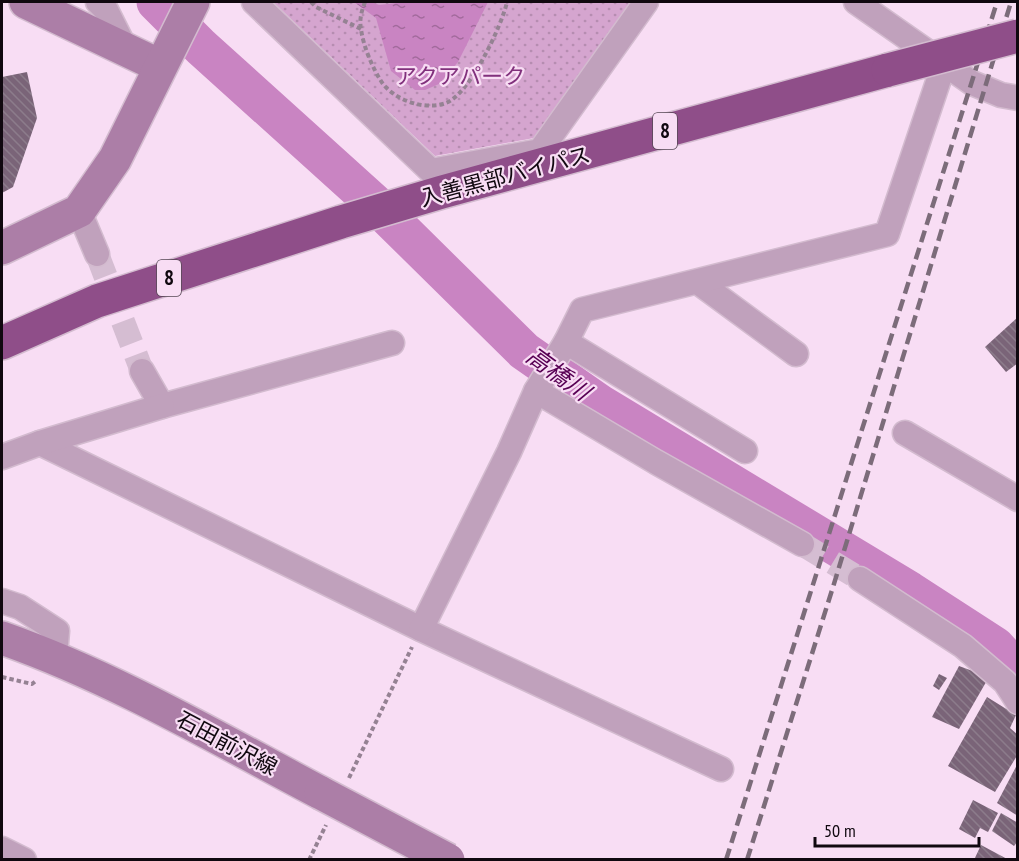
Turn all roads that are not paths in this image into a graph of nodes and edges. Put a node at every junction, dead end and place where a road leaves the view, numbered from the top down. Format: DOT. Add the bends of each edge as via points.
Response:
graph roads {
  1 [pos="27,2"];
  2 [pos="98,2"];
  3 [pos="193,2"];
  4 [pos="254,2"];
  5 [pos="646,2"];
  6 [pos="856,2"];
  7 [pos="1017,36"];
  8 [pos="126,50"];
  9 [pos="944,64"];
  10 [pos="160,66"];
  11 [pos="1017,98"];
  12 [pos="79,211"];
  13 [pos="2,248"];
  14 [pos="98,254"];
  15 [pos="698,282"];
  16 [pos="566,342"];
  17 [pos="2,343"];
  18 [pos="392,343"];
  19 [pos="796,354"];
  20 [pos="142,371"];
  21 [pos="536,392"];
  22 [pos="162,406"];
  23 [pos="905,433"];
  24 [pos="40,443"];
  25 [pos="745,451"];
  26 [pos="2,457"];
  27 [pos="1017,499"];
  28 [pos="802,544"];
  29 [pos="860,579"];
  30 [pos="2,601"];
  31 [pos="421,629"];
  32 [pos="2,638"];
  33 [pos="55,656"];
  34 [pos="1017,702"];
  35 [pos="721,769"];
  36 [pos="2,849"];
  37 [pos="24,860"];
  38 [pos="448,860"];
  1 -- 8 [label="main road"];
  2 -- 8 [label="street"];
  3 -- 10 [label="main road"];
  4 -- 5 [label="street" via="431,171 540,151"];
  6 -- 9 [label="street"];
  7 -- 17 [label="highway, 入善黒部バイパス / 8, bridge" via="341,222 97,301"];
  8 -- 10 [label="main road"];
  9 -- 11 [label="street" via="984,89"];
  9 -- 15 [label="street" via="887,234"];
  10 -- 12 [label="main road" via="115,159"];
  12 -- 13 [label="main road"];
  12 -- 14 [label="street"];
  15 -- 16 [label="street" via="582,310"];
  15 -- 19 [label="street"];
  16 -- 21 [label="street"];
  16 -- 25 [label="street"];
  18 -- 22 [label="street"];
  20 -- 22 [label="street"];
  21 -- 28 [label="street"];
  21 -- 31 [label="street"];
  22 -- 24 [label="street"];
  23 -- 27 [label="street"];
  24 -- 26 [label="street"];
  24 -- 31 [label="street"];
  29 -- 34 [label="street" via="963,646 1005,682"];
  30 -- 33 [label="street" via="20,607 57,631"];
  31 -- 35 [label="street"];
  32 -- 33 [label="main road, 石田前沢線"];
  33 -- 38 [label="main road, 石田前沢線, bridge"];
  36 -- 37 [label="street"];
}
